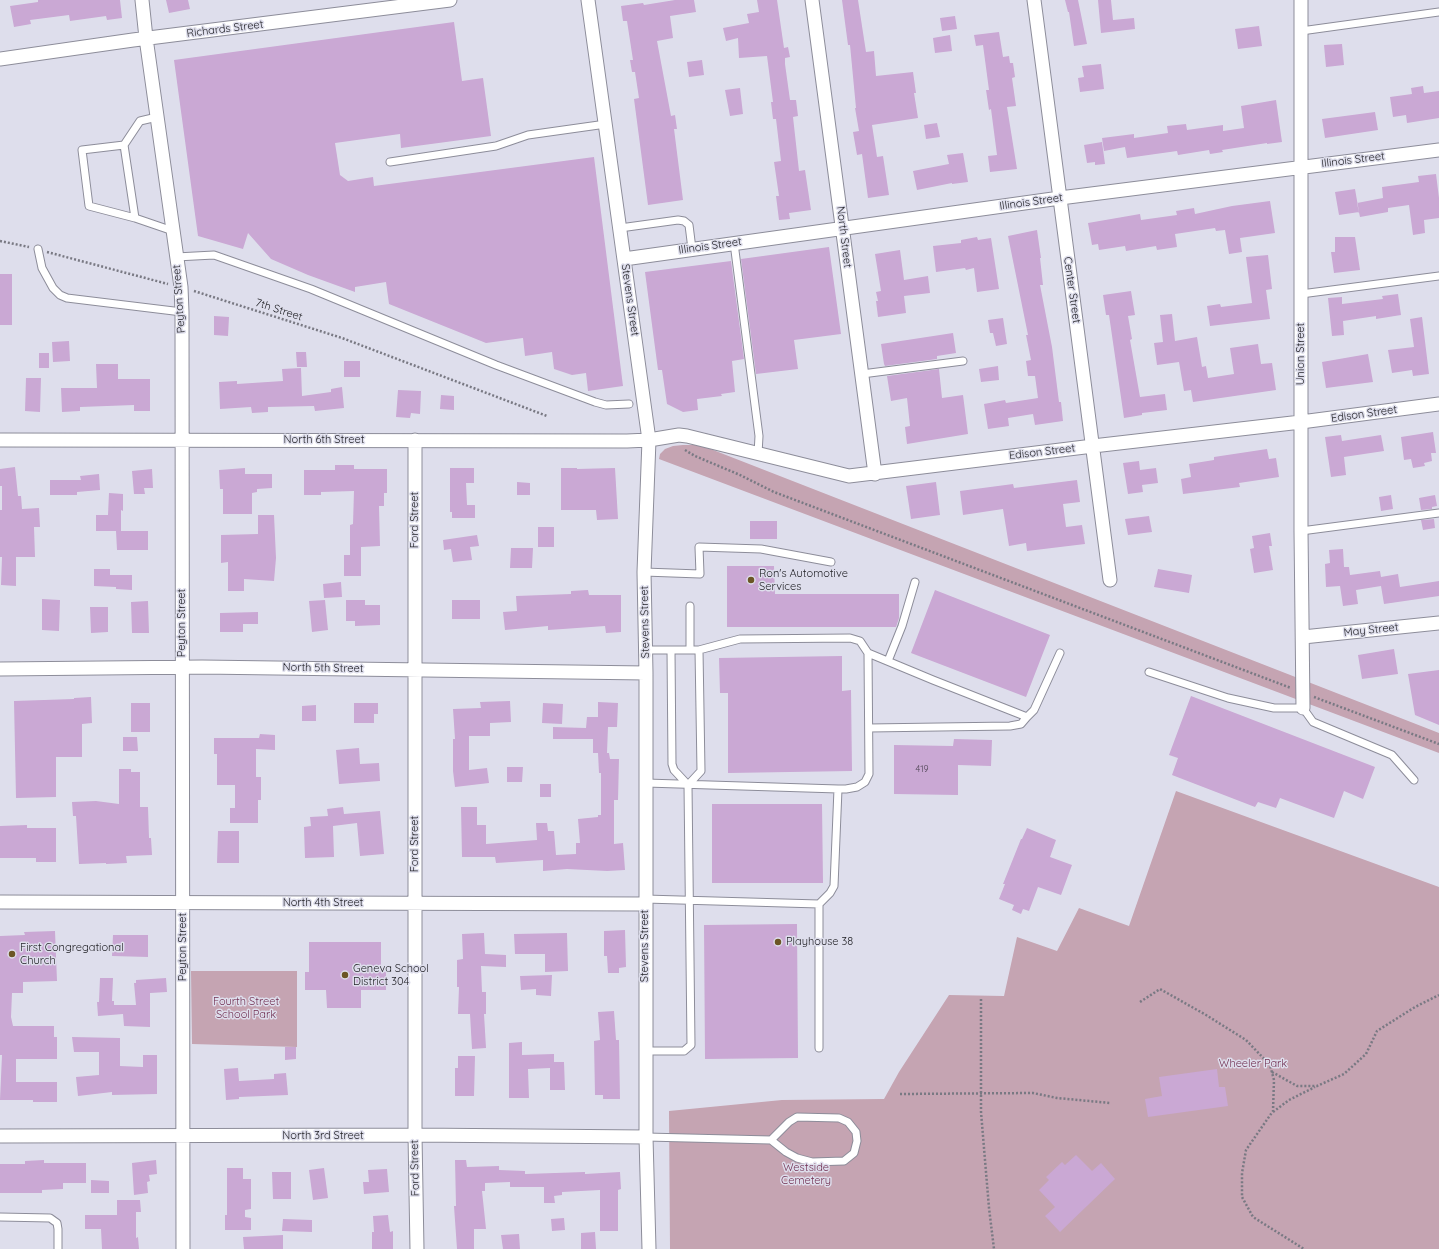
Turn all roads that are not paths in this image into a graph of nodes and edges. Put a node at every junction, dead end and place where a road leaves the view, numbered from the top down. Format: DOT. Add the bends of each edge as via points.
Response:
graph roads {
  1 [pos="142,0"];
  2 [pos="450,0"];
  3 [pos="588,0"];
  4 [pos="812,0"];
  5 [pos="1034,0"];
  6 [pos="1301,0"];
  7 [pos="363,6"];
  8 [pos="1439,12"];
  9 [pos="1301,31"];
  10 [pos="146,38"];
  11 [pos="0,59"];
  12 [pos="157,118"];
  13 [pos="606,124"];
  14 [pos="124,145"];
  15 [pos="1439,150"];
  16 [pos="390,162"];
  17 [pos="1301,167"];
  18 [pos="1060,198"];
  19 [pos="135,218"];
  20 [pos="620,228"];
  21 [pos="843,228"];
  22 [pos="173,231"];
  23 [pos="734,243"];
  24 [pos="38,249"];
  25 [pos="692,249"];
  26 [pos="176,257"];
  27 [pos="624,258"];
  28 [pos="1439,276"];
  29 [pos="1301,294"];
  30 [pos="182,312"];
  31 [pos="963,361"];
  32 [pos="862,374"];
  33 [pos="629,404"];
  34 [pos="1439,404"];
  35 [pos="1301,422"];
  36 [pos="0,440"];
  37 [pos="182,440"];
  38 [pos="415,440"];
  39 [pos="649,440"];
  40 [pos="1093,446"];
  41 [pos="758,454"];
  42 [pos="875,474"];
  43 [pos="1439,513"];
  44 [pos="1301,531"];
  45 [pos="831,562"];
  46 [pos="644,572"];
  47 [pos="1110,580"];
  48 [pos="915,582"];
  49 [pos="690,606"];
  50 [pos="1439,623"];
  51 [pos="1303,637"];
  52 [pos="645,650"];
  53 [pos="671,650"];
  54 [pos="690,650"];
  55 [pos="699,650"];
  56 [pos="868,652"];
  57 [pos="1060,653"];
  58 [pos="888,661"];
  59 [pos="182,667"];
  60 [pos="0,669"];
  61 [pos="414,670"];
  62 [pos="1149,672"];
  63 [pos="646,673"];
  64 [pos="1304,708"];
  65 [pos="1027,717"];
  66 [pos="869,728"];
  67 [pos="1414,780"];
  68 [pos="646,783"];
  69 [pos="688,785"];
  70 [pos="838,789"];
  71 [pos="690,900"];
  72 [pos="645,901"];
  73 [pos="0,902"];
  74 [pos="183,902"];
  75 [pos="415,903"];
  76 [pos="818,904"];
  77 [pos="819,1048"];
  78 [pos="646,1051"];
  79 [pos="415,1135"];
  80 [pos="0,1136"];
  81 [pos="183,1136"];
  82 [pos="646,1137"];
  83 [pos="771,1140"];
  84 [pos="0,1217"];
  85 [pos="58,1249"];
  86 [pos="183,1249"];
  87 [pos="417,1249"];
  88 [pos="649,1249"];
  1 -- 10 [label="street, Peyton Street"];
  2 -- 7 [label="street, Richards Street"];
  3 -- 13 [label="street, Stevens Street"];
  4 -- 21 [label="street, North Street"];
  5 -- 18 [label="street, Center Street"];
  6 -- 9 [label="street, Union Street"];
  7 -- 10 [label="street, Richards Street"];
  8 -- 9 [label="lane"];
  9 -- 17 [label="street, Union Street"];
  10 -- 11 [label="street, Richards Street"];
  10 -- 12 [label="street, Peyton Street"];
  12 -- 14 [label="lane" via="140,121"];
  12 -- 22 [label="street, Peyton Street"];
  13 -- 16 [label="lane" via="528,135 496,146"];
  13 -- 20 [label="street, Stevens Street"];
  14 -- 19 [label="lane"];
  14 -- 19 [label="lane" via="82,150 89,206"];
  15 -- 17 [label="street, Illinois Street"];
  17 -- 18 [label="street, Illinois Street"];
  17 -- 29 [label="street, Union Street"];
  18 -- 21 [label="street, Illinois Street"];
  18 -- 40 [label="street, Center Street"];
  19 -- 22 [label="lane"];
  20 -- 25 [label="lane" via="684,221 689,225"];
  20 -- 27 [label="street, Stevens Street"];
  21 -- 23 [label="street, Illinois Street"];
  21 -- 32 [label="street, North Street"];
  22 -- 26 [label="street, Peyton Street"];
  23 -- 25 [label="street, Illinois Street"];
  23 -- 41 [label="lane" via="759,436"];
  24 -- 30 [label="lane" via="42,268 60,295 67,298"];
  25 -- 27 [label="street, Illinois Street"];
  26 -- 30 [label="street, Peyton Street"];
  26 -- 33 [label="lane" via="214,255 312,289 496,365 595,402 606,405"];
  27 -- 39 [label="street, Stevens Street"];
  28 -- 29 [label="lane"];
  29 -- 35 [label="street, Union Street"];
  30 -- 37 [label="street, Peyton Street"];
  31 -- 32 [label="lane"];
  32 -- 42 [label="street, North Street"];
  34 -- 35 [label="street, Edison Street"];
  35 -- 40 [label="street, Edison Street"];
  35 -- 44 [label="street, Union Street"];
  36 -- 37 [label="street, North 6th Street"];
  37 -- 38 [label="street, North 6th Street"];
  37 -- 59 [label="street, Peyton Street"];
  38 -- 39 [label="street, North 6th Street"];
  38 -- 61 [label="street, Ford Street"];
  39 -- 41 [label="street, Edison Street" via="687,436"];
  39 -- 46 [label="street, Stevens Street"];
  40 -- 42 [label="street, Edison Street"];
  40 -- 47 [label="street, Center Street"];
  41 -- 42 [label="street, Edison Street" via="849,476"];
  43 -- 44 [label="lane"];
  44 -- 51 [label="street, Union Street"];
  45 -- 46 [label="lane" via="761,549 699,548 700,574"];
  46 -- 52 [label="street, Stevens Street"];
  48 -- 58 [label="lane"];
  49 -- 54 [label="lane"];
  50 -- 51 [label="street, May Street"];
  51 -- 64 [label="street, Union Street"];
  52 -- 53 [label="lane"];
  52 -- 63 [label="street, Stevens Street"];
  53 -- 54 [label="lane"];
  53 -- 69 [label="lane" via="672,764 674,770"];
  54 -- 55 [label="lane"];
  55 -- 56 [label="lane" via="740,639 850,638 860,641"];
  55 -- 69 [label="lane" via="701,770"];
  56 -- 58 [label="lane"];
  56 -- 66 [label="lane"];
  57 -- 65 [label="lane" via="1034,710"];
  58 -- 65 [label="lane"];
  59 -- 60 [label="street, North 5th Street"];
  59 -- 61 [label="street, North 5th Street"];
  59 -- 74 [label="street, Peyton Street"];
  61 -- 63 [label="street, North 5th Street"];
  61 -- 75 [label="street, Ford Street"];
  62 -- 64 [label="lane" via="1228,698 1274,708"];
  63 -- 68 [label="street, Stevens Street"];
  64 -- 67 [label="lane" via="1313,722 1392,755"];
  65 -- 66 [label="lane" via="1021,724 1010,726"];
  66 -- 70 [label="lane" via="870,774 865,782 857,787"];
  68 -- 69 [label="lane"];
  68 -- 72 [label="street, Stevens Street"];
  69 -- 70 [label="lane"];
  69 -- 71 [label="lane"];
  70 -- 76 [label="lane" via="834,886"];
  71 -- 72 [label="lane"];
  71 -- 76 [label="lane"];
  71 -- 78 [label="lane" via="690,1045 684,1051"];
  72 -- 75 [label="street, North 4th Street"];
  72 -- 78 [label="street, Stevens Street"];
  73 -- 74 [label="street, North 4th Street"];
  74 -- 75 [label="street, North 4th Street"];
  74 -- 81 [label="street, Peyton Street"];
  75 -- 79 [label="street, Ford Street"];
  76 -- 77 [label="lane"];
  78 -- 82 [label="street, Stevens Street"];
  79 -- 81 [label="street, North 3rd Street"];
  79 -- 82 [label="street, North 3rd Street"];
  79 -- 87 [label="street, Ford Street"];
  80 -- 81 [label="street, North 3rd Street"];
  81 -- 86 [label="street, Peyton Street"];
  82 -- 83 [label="lane"];
  82 -- 88 [label="street, Stevens Street"];
  83 -- 83 [label="lane" via="797,1117 839,1118 848,1122 856,1132 857,1141 854,1153 844,1161 812,1162 797,1158"];
  84 -- 85 [label="lane" via="50,1218 57,1223"];
}
